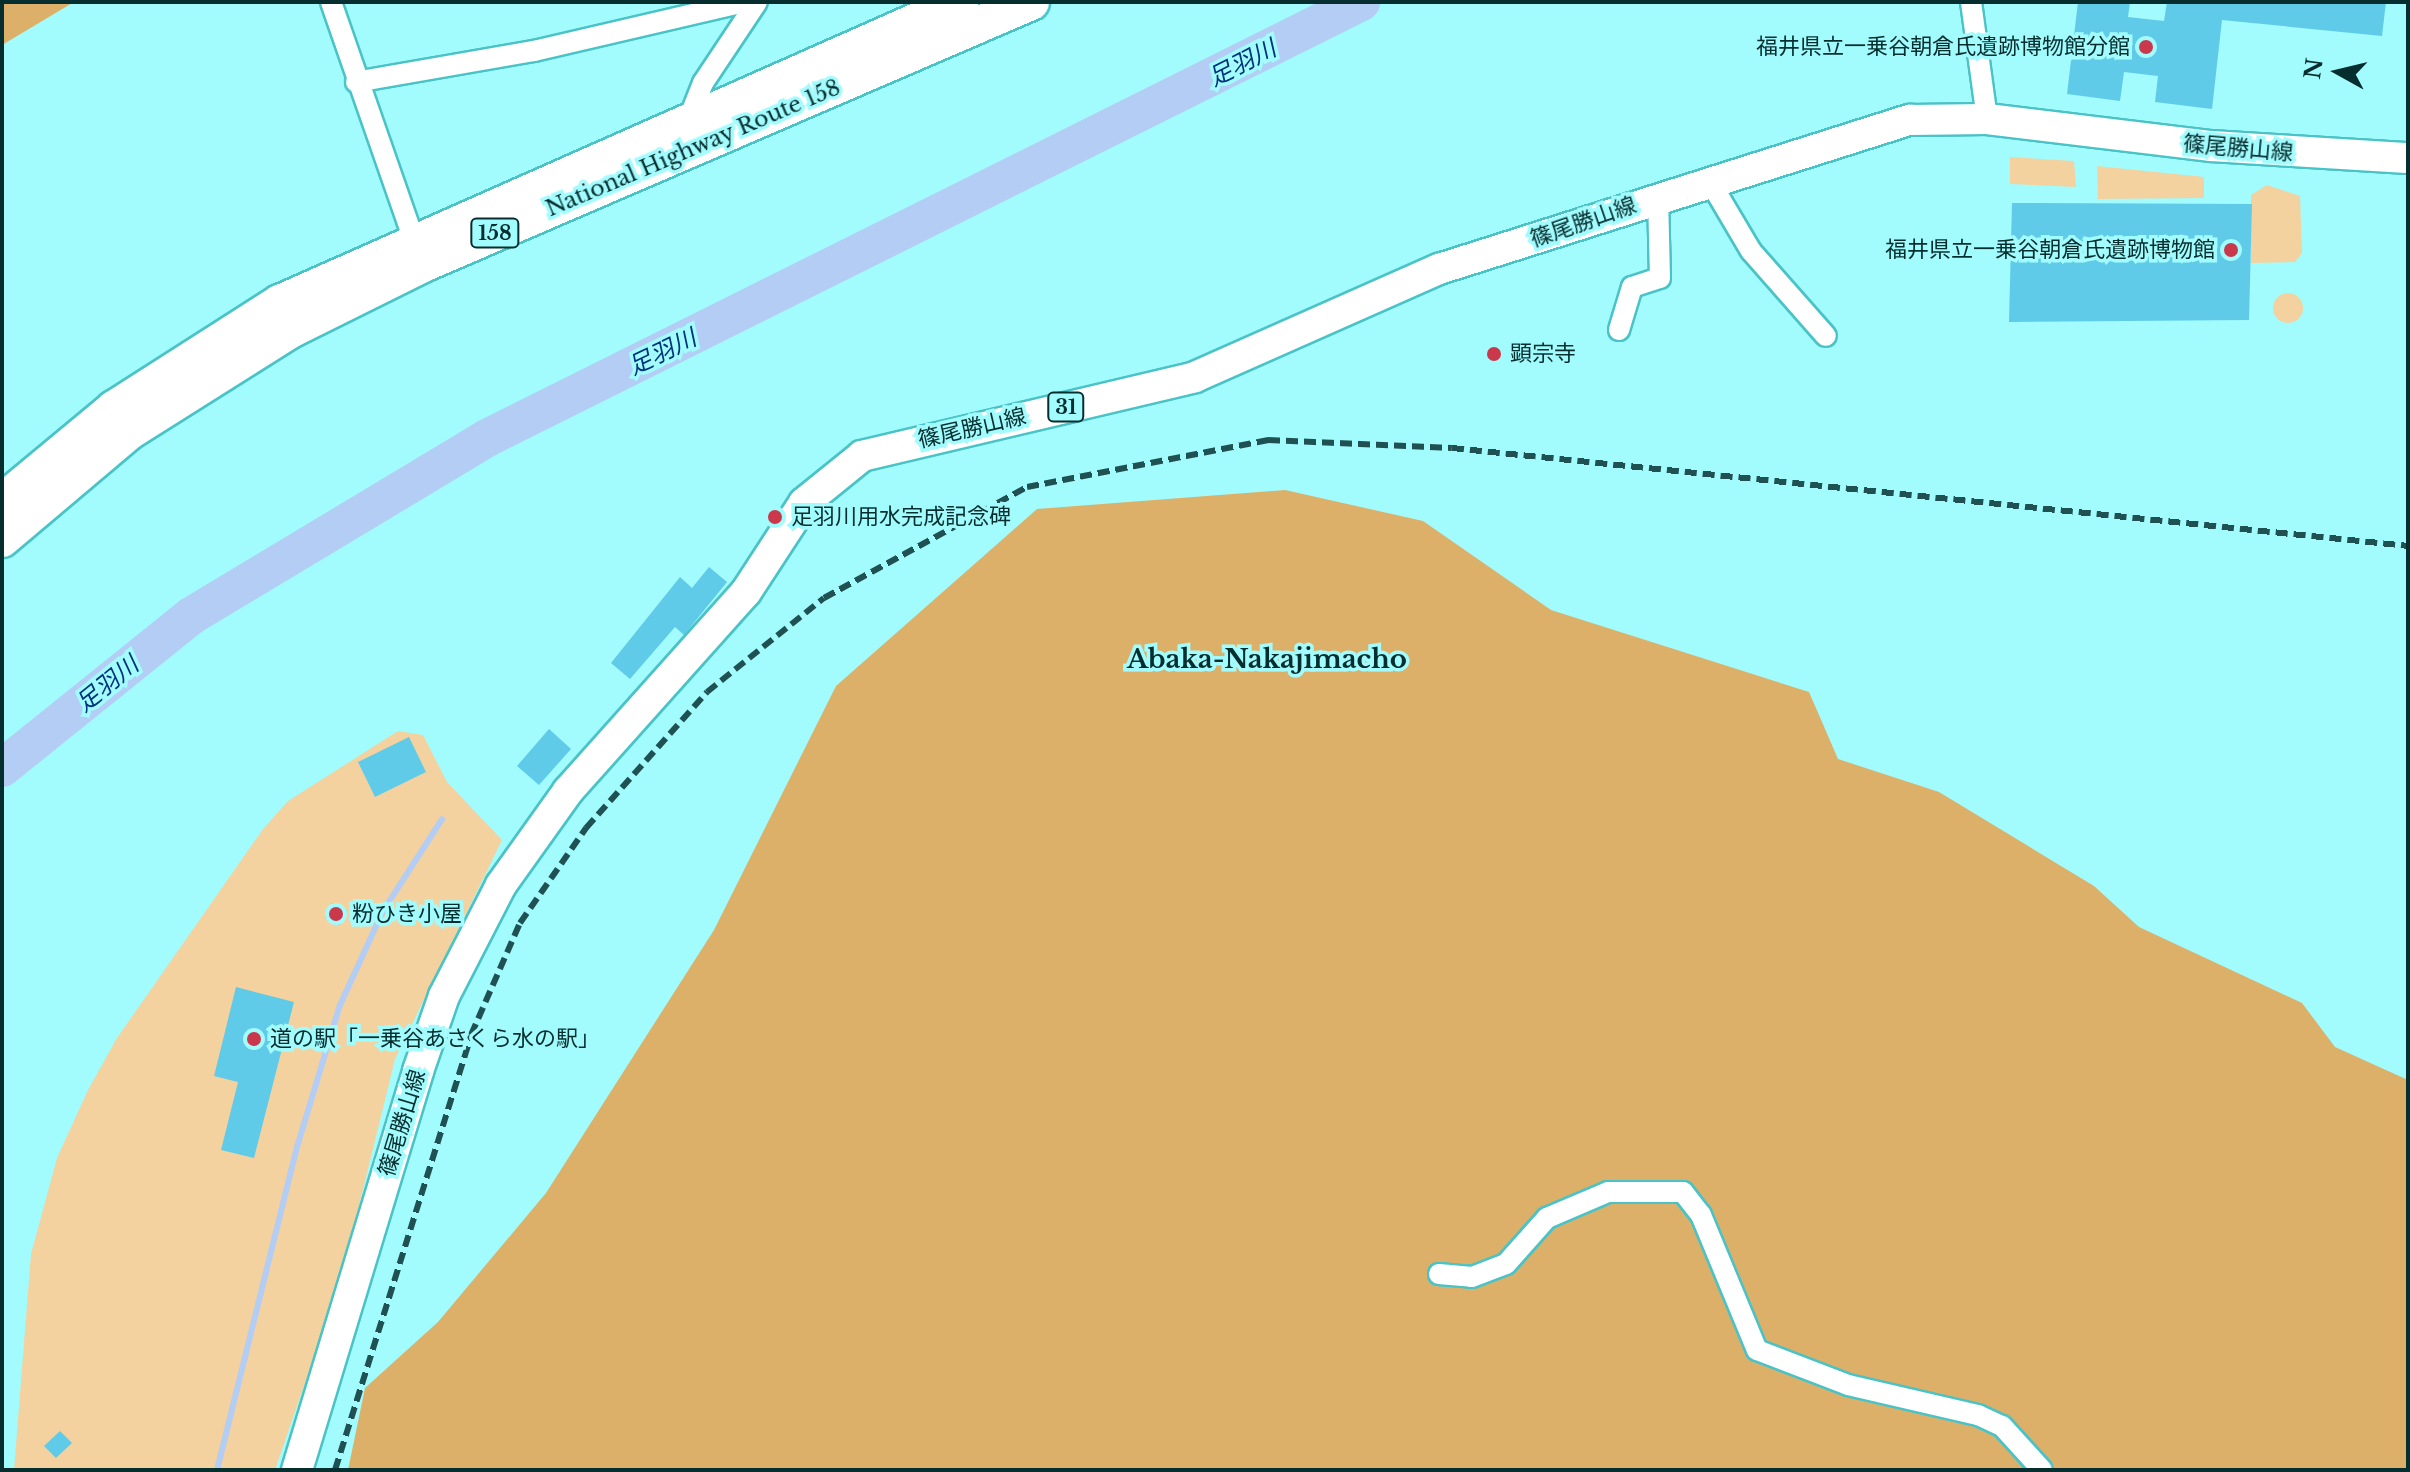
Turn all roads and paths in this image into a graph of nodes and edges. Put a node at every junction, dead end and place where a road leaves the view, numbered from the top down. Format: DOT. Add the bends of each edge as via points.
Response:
graph roads {
  1 [pos="331,2"];
  2 [pos="744,2"];
  3 [pos="757,2"];
  4 [pos="960,2"];
  5 [pos="1031,2"];
  6 [pos="1971,2"];
  7 [pos="356,82"];
  8 [pos="1987,119"];
  9 [pos="688,121"];
  10 [pos="2408,158"];
  11 [pos="1709,180"];
  12 [pos="1658,196"];
  13 [pos="418,251"];
  14 [pos="1619,330"];
  15 [pos="1826,336"];
  16 [pos="2,502"];
  17 [pos="2,539"];
  18 [pos="1439,1274"];
  19 [pos="297,1470"];
  20 [pos="2042,1470"];
  1 -- 7 [label="street"];
  2 -- 7 [label="street" via="534,51"];
  3 -- 9 [label="street" via="703,83"];
  4 -- 9 [label="highway, National Highway Route 158 / 158"];
  5 -- 13 [label="highway, National Highway Route 158 / 158"];
  6 -- 8 [label="street"];
  7 -- 13 [label="street"];
  8 -- 10 [label="main road, 篠尾勝山線 / 31" via="2211,146"];
  8 -- 11 [label="main road, 篠尾勝山線 / 31" via="1897,123"];
  9 -- 13 [label="highway, National Highway Route 158 / 158"];
  11 -- 12 [label="main road, 篠尾勝山線 / 31"];
  11 -- 15 [label="street" via="1751,251"];
  12 -- 14 [label="street" via="1660,278 1632,287"];
  12 -- 19 [label="main road, 篠尾勝山線 / 31" via="1407,280 1195,377 862,456 804,503 746,592 560,801 472,938 418,1071"];
  13 -- 16 [label="highway, National Highway Route 158 / 158" via="190,357"];
  13 -- 17 [label="highway, National Highway Route 158 / 158" via="202,382 94,459"];
  18 -- 20 [label="street" via="1472,1277 1506,1264 1547,1218 1608,1192 1683,1192 1701,1215 1757,1350 1848,1385 1978,1415 2002,1426"];
}
